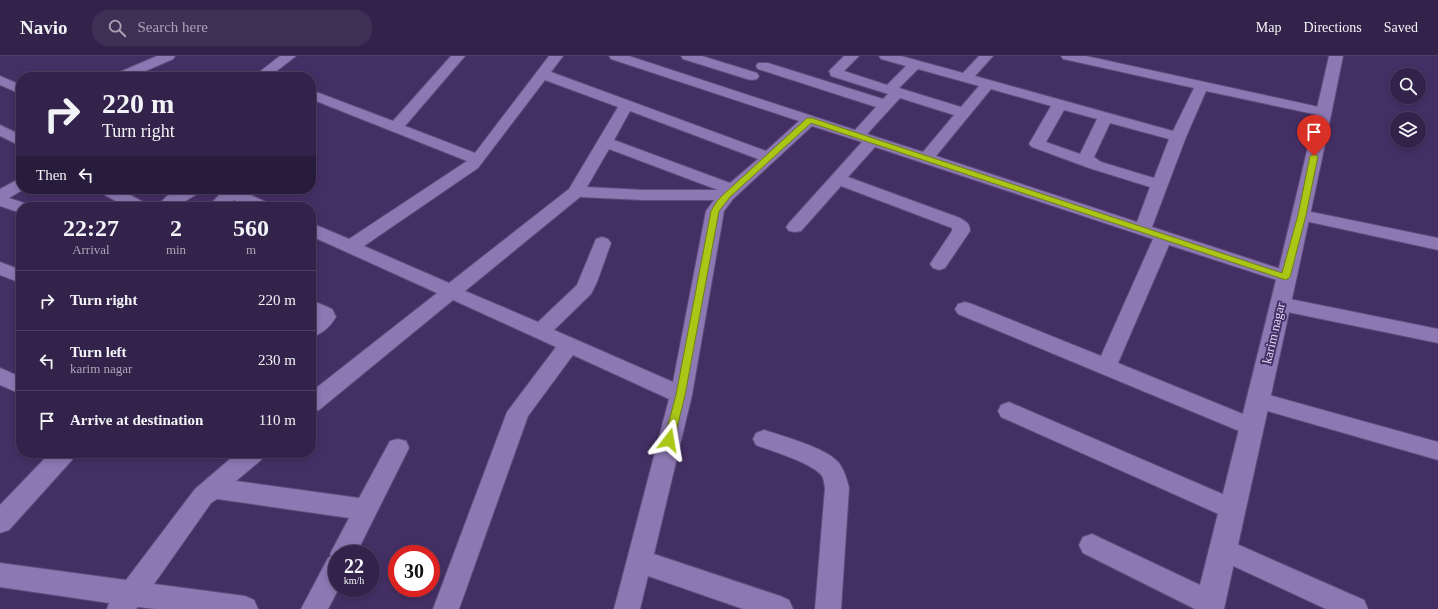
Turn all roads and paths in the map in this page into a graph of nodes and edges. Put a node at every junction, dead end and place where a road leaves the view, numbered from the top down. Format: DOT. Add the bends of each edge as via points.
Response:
graph roads {
  1 [pos="168,56"];
  2 [pos="289,56"];
  3 [pos="458,56"];
  4 [pos="556,56"];
  5 [pos="616,56"];
  6 [pos="775,56"];
  7 [pos="852,56"];
  8 [pos="886,56"];
  9 [pos="986,56"];
  10 [pos="1068,56"];
  11 [pos="1336,56"];
  12 [pos="693,57"];
  13 [pos="915,64"];
  14 [pos="763,66"];
  15 [pos="131,72"];
  16 [pos="269,72"];
  17 [pos="542,74"];
  18 [pos="752,76"];
  19 [pos="966,78"];
  20 [pos="0,80"];
  21 [pos="988,84"];
  22 [pos="1202,85"];
  23 [pos="16,88"];
  24 [pos="894,92"];
  25 [pos="730,94"];
  26 [pos="316,96"];
  27 [pos="1060,104"];
  28 [pos="626,105"];
  29 [pos="886,105"];
  30 [pos="1323,112"];
  31 [pos="964,113"];
  32 [pos="1105,117"];
  33 [pos="809,120"];
  34 [pos="396,127"];
  35 [pos="0,130"];
  36 [pos="1178,137"];
  37 [pos="16,138"];
  38 [pos="864,138"];
  39 [pos="606,142"];
  40 [pos="768,157"];
  41 [pos="926,158"];
  42 [pos="477,159"];
  43 [pos="1090,163"];
  44 [pos="838,179"];
  45 [pos="1160,185"];
  46 [pos="16,187"];
  47 [pos="576,192"];
  48 [pos="730,193"];
  49 [pos="112,194"];
  50 [pos="184,194"];
  51 [pos="234,194"];
  52 [pos="0,196"];
  53 [pos="0,200"];
  54 [pos="122,202"];
  55 [pos="170,202"];
  56 [pos="251,202"];
  57 [pos="16,206"];
  58 [pos="1302,215"];
  59 [pos="795,227"];
  60 [pos="1142,230"];
  61 [pos="316,231"];
  62 [pos="1163,237"];
  63 [pos="602,243"];
  64 [pos="1438,244"];
  65 [pos="349,246"];
  66 [pos="938,264"];
  67 [pos="0,268"];
  68 [pos="16,275"];
  69 [pos="1286,277"];
  70 [pos="450,292"];
  71 [pos="1280,304"];
  72 [pos="965,309"];
  73 [pos="316,310"];
  74 [pos="316,326"];
  75 [pos="540,332"];
  76 [pos="1438,336"];
  77 [pos="569,345"];
  78 [pos="1106,368"];
  79 [pos="0,376"];
  80 [pos="16,384"];
  81 [pos="316,395"];
  82 [pos="681,395"];
  83 [pos="1258,400"];
  84 [pos="1009,411"];
  85 [pos="1252,427"];
  86 [pos="764,439"];
  87 [pos="398,448"];
  88 [pos="1438,451"];
  89 [pos="59,458"];
  90 [pos="247,458"];
  91 [pos="212,488"];
  92 [pos="1232,509"];
  93 [pos="366,510"];
  94 [pos="0,522"];
  95 [pos="348,545"];
  96 [pos="1092,545"];
  97 [pos="1223,548"];
  98 [pos="639,561"];
  99 [pos="0,575"];
  100 [pos="328,583"];
  101 [pos="124,601"];
  102 [pos="1210,606"];
  103 [pos="245,609"];
  104 [pos="314,609"];
  105 [pos="446,609"];
  106 [pos="626,609"];
  107 [pos="780,609"];
  108 [pos="828,609"];
  109 [pos="1355,609"];
  1 -- 15 [label="street"];
  2 -- 16 [label="street"];
  3 -- 34 [label="street"];
  4 -- 17 [label="street"];
  5 -- 25 [label="street" via="674,69"];
  6 -- 14 [label="street"];
  7 -- 24 [label="street" via="836,73"];
  8 -- 13 [label="street"];
  9 -- 19 [label="street"];
  10 -- 22 [label="street"];
  11 -- 30 [label="street, karim nagar"];
  12 -- 18 [label="street"];
  13 -- 19 [label="street"];
  13 -- 24 [label="street"];
  14 -- 18 [label="street"];
  14 -- 29 [label="street"];
  17 -- 28 [label="street"];
  17 -- 42 [label="street"];
  18 -- 25 [label="street"];
  19 -- 21 [label="street"];
  20 -- 23 [label="street"];
  21 -- 27 [label="street"];
  21 -- 31 [label="street"];
  22 -- 30 [label="street"];
  22 -- 36 [label="street"];
  24 -- 29 [label="street"];
  24 -- 31 [label="street"];
  25 -- 33 [label="street"];
  26 -- 34 [label="street"];
  27 -- 32 [label="street"];
  27 -- 43 [label="street" via="1037,144"];
  28 -- 39 [label="street"];
  28 -- 40 [label="street"];
  29 -- 38 [label="street"];
  30 -- 58 [label="street, karim nagar"];
  31 -- 41 [label="street"];
  32 -- 36 [label="street"];
  32 -- 43 [label="street" via="1086,158"];
  33 -- 38 [label="street"];
  33 -- 40 [label="street"];
  34 -- 42 [label="street"];
  35 -- 37 [label="street"];
  36 -- 45 [label="street"];
  38 -- 41 [label="street"];
  38 -- 44 [label="street"];
  39 -- 47 [label="street"];
  39 -- 48 [label="street"];
  40 -- 48 [label="street"];
  41 -- 60 [label="street"];
  42 -- 65 [label="street" via="461,173"];
  43 -- 45 [label="street"];
  44 -- 59 [label="street"];
  44 -- 66 [label="street" via="961,226 961,231"];
  45 -- 60 [label="street"];
  46 -- 52 [label="street"];
  47 -- 48 [label="street" via="643,195"];
  47 -- 70 [label="street"];
  48 -- 82 [label="street" via="720,203 712,221"];
  49 -- 54 [label="street"];
  50 -- 55 [label="street"];
  51 -- 56 [label="street"];
  53 -- 57 [label="street"];
  58 -- 64 [label="street"];
  58 -- 69 [label="street, karim nagar"];
  60 -- 62 [label="street"];
  61 -- 65 [label="street"];
  62 -- 69 [label="street"];
  62 -- 78 [label="street"];
  63 -- 75 [label="street" via="584,289"];
  65 -- 70 [label="street"];
  67 -- 68 [label="street"];
  69 -- 71 [label="street, karim nagar"];
  70 -- 75 [label="street"];
  70 -- 81 [label="street"];
  71 -- 76 [label="street"];
  71 -- 83 [label="street, karim nagar"];
  72 -- 78 [label="street"];
  73 -- 74 [label="street" via="326,317"];
  75 -- 77 [label="street"];
  77 -- 82 [label="street"];
  77 -- 105 [label="street" via="518,412"];
  78 -- 85 [label="street"];
  79 -- 80 [label="street"];
  82 -- 98 [label="street"];
  83 -- 85 [label="street, karim nagar"];
  83 -- 88 [label="street"];
  84 -- 92 [label="street"];
  85 -- 92 [label="street, karim nagar"];
  86 -- 108 [label="street" via="819,462 835,477 837,488"];
  87 -- 93 [label="street"];
  89 -- 94 [label="street"];
  90 -- 91 [label="street"];
  91 -- 93 [label="street"];
  91 -- 101 [label="street" via="203,496"];
  92 -- 97 [label="street, karim nagar"];
  93 -- 95 [label="street"];
  96 -- 102 [label="street"];
  97 -- 102 [label="street, karim nagar"];
  97 -- 109 [label="street"];
  98 -- 106 [label="street"];
  98 -- 107 [label="street"];
  99 -- 101 [label="street"];
  100 -- 104 [label="street"];
  101 -- 103 [label="street"];
}
